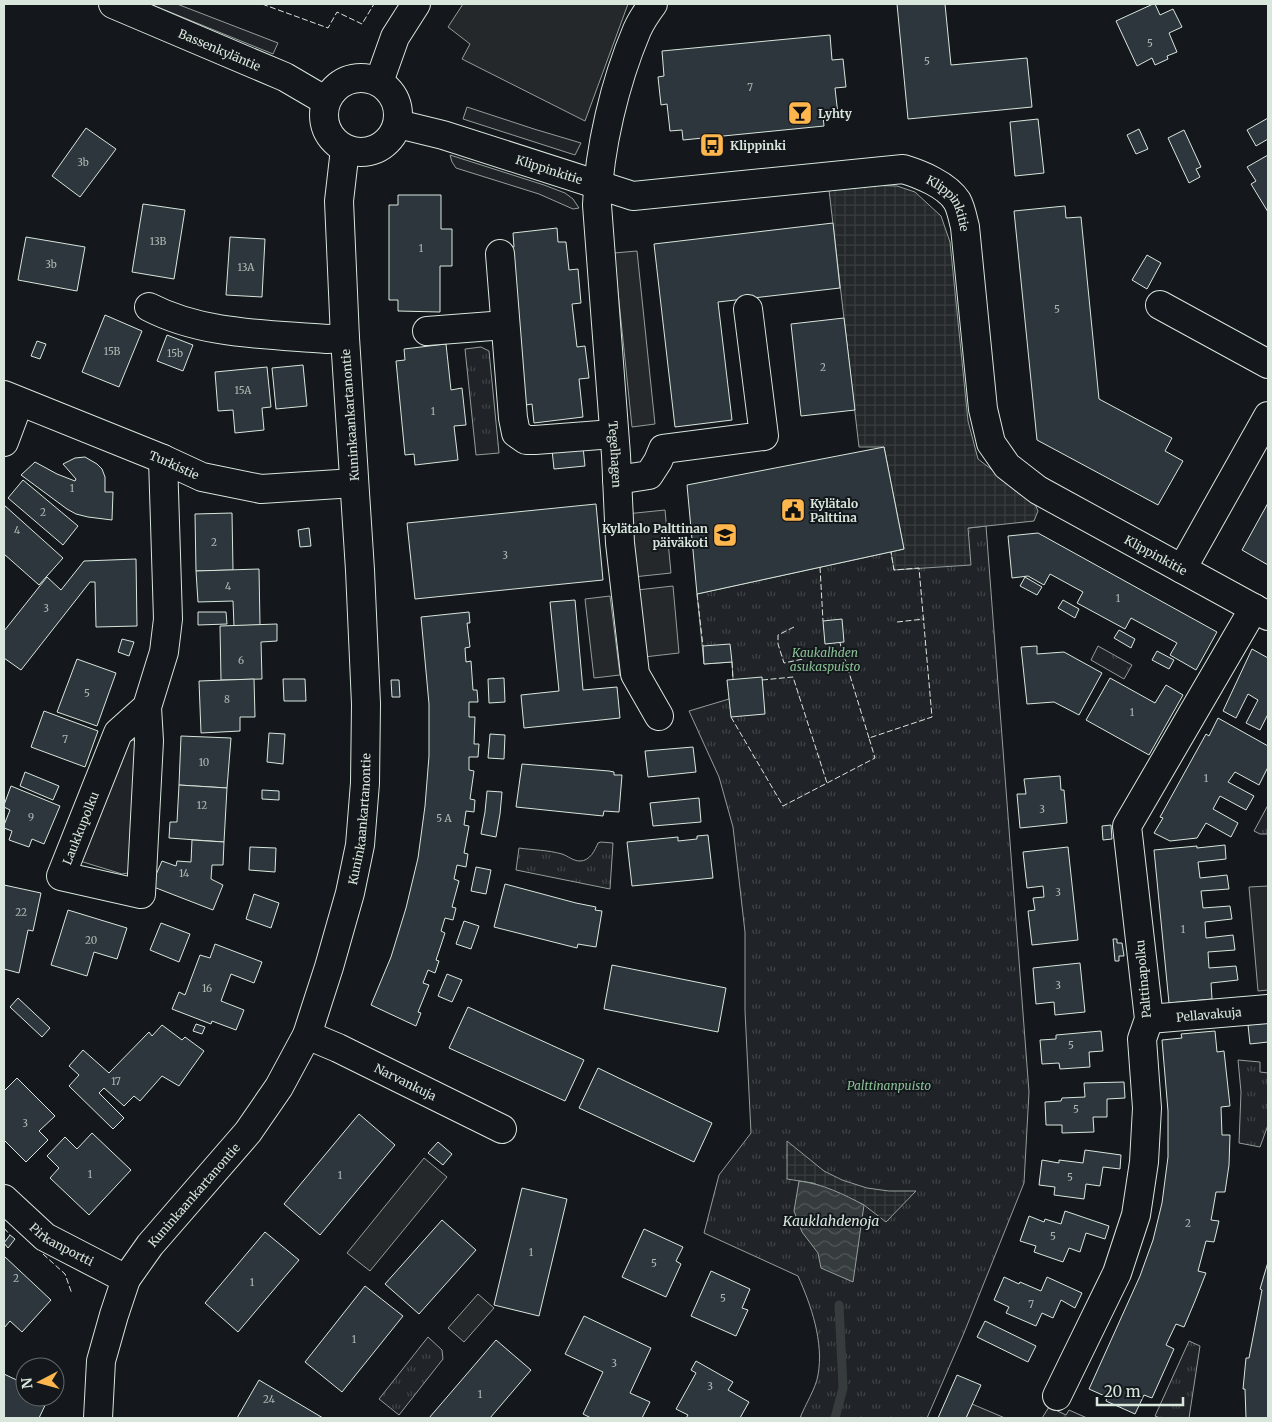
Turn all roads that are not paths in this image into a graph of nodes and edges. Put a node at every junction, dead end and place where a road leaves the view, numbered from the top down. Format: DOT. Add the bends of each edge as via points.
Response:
graph roads {
  1 [pos="112,4"];
  2 [pos="416,4"];
  3 [pos="652,4"];
  4 [pos="379,82"];
  5 [pos="326,101"];
  6 [pos="398,124"];
  7 [pos="344,149"];
  8 [pos="598,186"];
  9 [pos="500,254"];
  10 [pos="1160,305"];
  11 [pos="149,308"];
  12 [pos="748,309"];
  13 [pos="505,325"];
  14 [pos="427,331"];
  15 [pos="345,338"];
  16 [pos="1268,364"];
  17 [pos="11,398"];
  18 [pos="1268,416"];
  19 [pos="613,434"];
  20 [pos="4,442"];
  21 [pos="163,459"];
  22 [pos="617,480"];
  23 [pos="354,483"];
  24 [pos="1182,569"];
  25 [pos="1261,612"];
  26 [pos="147,707"];
  27 [pos="659,716"];
  28 [pos="1268,1009"];
  29 [pos="1149,1019"];
  30 [pos="307,1035"];
  31 [pos="502,1129"];
  32 [pos="4,1199"];
  33 [pos="126,1280"];
  34 [pos="1057,1396"];
  35 [pos="98,1418"];
  1 -- 5 [label="street, Bassenkyläntie" via="286,77"];
  2 -- 4 [label="street" via="395,37"];
  3 -- 8 [label="street, Tegelhagen" via="637,29 614,95"];
  4 -- 5 [label="street" via="353,78 341,83"];
  4 -- 6 [label="street" via="395,98"];
  5 -- 7 [label="street" via="325,126 331,138"];
  6 -- 7 [label="street" via="383,146 371,152 357,153"];
  6 -- 8 [label="street, Klippinkitie" via="442,135"];
  7 -- 15 [label="street, Kuninkaankartanontie" via="339,201"];
  8 -- 19 [label="street, Tegelhagen"];
  8 -- 24 [label="street, Klippinkitie" via="633,196 903,169 923,175 957,201 965,227 984,409 991,443 1007,466 1038,490"];
  9 -- 13 [label="street"];
  10 -- 16 [label="street"];
  11 -- 15 [label="street" via="169,318 206,328"];
  12 -- 22 [label="street" via="764,436 663,449 649,475"];
  13 -- 14 [label="street"];
  13 -- 19 [label="street" via="516,433 526,440"];
  15 -- 23 [label="street, Kuninkaankartanontie"];
  17 -- 20 [label="street"];
  17 -- 21 [label="street, Turkistie"];
  18 -- 24 [label="street"];
  19 -- 22 [label="street, Tegelhagen"];
  21 -- 23 [label="street, Turkistie" via="202,477 261,489"];
  21 -- 26 [label="street, Laukkupolku" via="168,619 164,652"];
  22 -- 27 [label="street, Tegelhagen" via="620,543 635,674"];
  23 -- 30 [label="street, Kuninkaankartanontie" via="366,704 360,844 350,892"];
  24 -- 25 [label="street, Klippinkitie"];
  25 -- 29 [label="street, Palttinapolku" via="1127,826"];
  26 -- 26 [label="street, Laukkupolku" via="149,741 141,894 61,876 118,733"];
  28 -- 29 [label="street, Pellavakuja"];
  29 -- 34 [label="street, Palttinapolku" via="1142,1039 1147,1108 1144,1162 1136,1214 1117,1273"];
  30 -- 31 [label="street, Narvankuja"];
  30 -- 33 [label="street, Kuninkaankartanontie" via="279,1087 248,1132 150,1245"];
  32 -- 33 [label="street, Pirkanportti" via="45,1237"];
  33 -- 35 [label="street, Kuninkaankartanontie" via="101,1361"];
}
